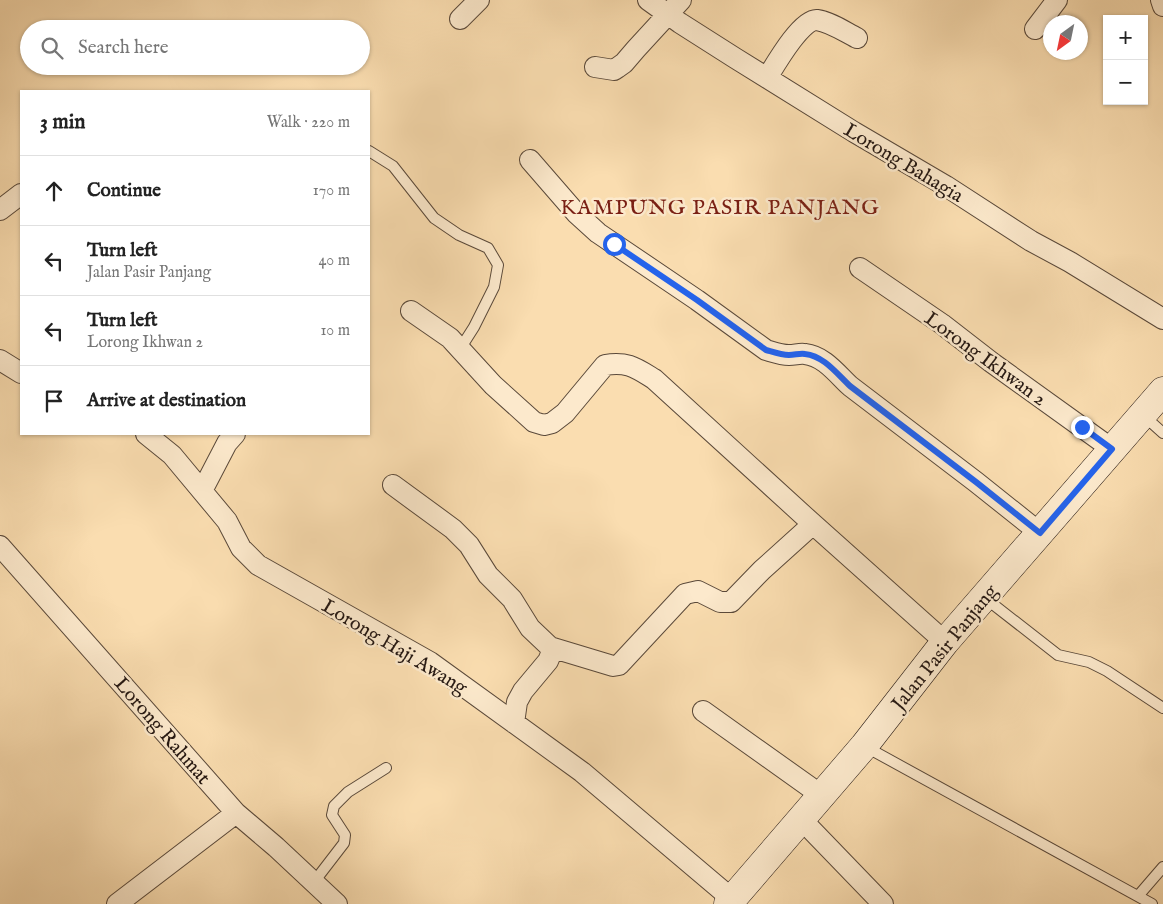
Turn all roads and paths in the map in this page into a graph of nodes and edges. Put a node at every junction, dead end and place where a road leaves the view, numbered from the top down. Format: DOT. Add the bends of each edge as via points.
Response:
graph roads {
  1 [pos="479,0"];
  2 [pos="648,0"];
  3 [pos="1057,0"];
  4 [pos="1161,0"];
  5 [pos="1163,6"];
  6 [pos="675,7"];
  7 [pos="460,19"];
  8 [pos="1035,29"];
  9 [pos="857,38"];
  10 [pos="596,67"];
  11 [pos="767,78"];
  12 [pos="370,151"];
  13 [pos="530,160"];
  14 [pos="20,195"];
  15 [pos="0,210"];
  16 [pos="860,268"];
  17 [pos="410,311"];
  18 [pos="1163,319"];
  19 [pos="460,349"];
  20 [pos="0,360"];
  21 [pos="20,372"];
  22 [pos="1163,391"];
  23 [pos="1142,414"];
  24 [pos="1163,433"];
  25 [pos="147,435"];
  26 [pos="234,435"];
  27 [pos="1112,449"];
  28 [pos="393,485"];
  29 [pos="202,491"];
  30 [pos="813,524"];
  31 [pos="1040,533"];
  32 [pos="0,546"];
  33 [pos="984,597"];
  34 [pos="945,642"];
  35 [pos="550,647"];
  36 [pos="1163,708"];
  37 [pos="703,711"];
  38 [pos="514,723"];
  39 [pos="864,746"];
  40 [pos="386,768"];
  41 [pos="822,795"];
  42 [pos="236,813"];
  43 [pos="801,818"];
  44 [pos="1163,867"];
  45 [pos="314,882"];
  46 [pos="1138,896"];
  47 [pos="732,902"];
  48 [pos="117,904"];
  49 [pos="337,904"];
  50 [pos="883,904"];
  51 [pos="1152,904"];
  1 -- 7 [label="street"];
  2 -- 6 [label="street, Lorong Bahagia"];
  3 -- 8 [label="street"];
  4 -- 5 [label="street"];
  6 -- 10 [label="street" via="618,68"];
  6 -- 11 [label="street, Lorong Bahagia"];
  9 -- 11 [label="street" via="827,23 810,21 796,34"];
  11 -- 18 [label="street, Lorong Bahagia"];
  12 -- 19 [label="lane" via="393,166 434,218 459,235 488,248 498,265 494,286"];
  13 -- 31 [label="street" via="598,233 766,350 816,356"];
  14 -- 15 [label="street"];
  16 -- 27 [label="street, Lorong Ikhwan 2"];
  17 -- 19 [label="street" via="450,338"];
  19 -- 30 [label="street" via="523,414 544,424 565,413 605,365 625,364 637,369 654,379"];
  20 -- 21 [label="street"];
  22 -- 23 [label="main road, Jalan Pasir Panjang"];
  23 -- 24 [label="lane"];
  23 -- 27 [label="main road, Jalan Pasir Panjang"];
  25 -- 29 [label="street, Lorong Haji Awang" via="172,455"];
  26 -- 29 [label="street"];
  27 -- 31 [label="main road, Jalan Pasir Panjang"];
  28 -- 35 [label="street" via="453,528 469,545 488,575 512,599 530,628"];
  29 -- 38 [label="street, Lorong Haji Awang" via="227,521 241,548 258,565 430,662"];
  30 -- 34 [label="street"];
  30 -- 35 [label="street" via="731,602 720,602 698,591 685,594 619,665"];
  31 -- 33 [label="main road, Jalan Pasir Panjang"];
  32 -- 42 [label="street, Lorong Rahmat"];
  33 -- 34 [label="main road, Jalan Pasir Panjang"];
  33 -- 36 [label="lane" via="1058,655 1089,662"];
  34 -- 39 [label="main road, Jalan Pasir Panjang"];
  35 -- 38 [label="street" via="548,660 517,702"];
  37 -- 41 [label="street"];
  38 -- 47 [label="street, Lorong Haji Awang" via="582,772"];
  39 -- 41 [label="main road, Jalan Pasir Panjang"];
  39 -- 46 [label="lane"];
  40 -- 45 [label="lane" via="348,792 334,806 332,815 345,835 344,843"];
  41 -- 43 [label="main road, Jalan Pasir Panjang"];
  42 -- 45 [label="street, Lorong Rahmat"];
  42 -- 48 [label="street"];
  43 -- 47 [label="main road, Jalan Pasir Panjang"];
  43 -- 50 [label="street"];
  44 -- 46 [label="lane"];
  45 -- 49 [label="street, Lorong Rahmat"];
  46 -- 51 [label="lane"];
}
